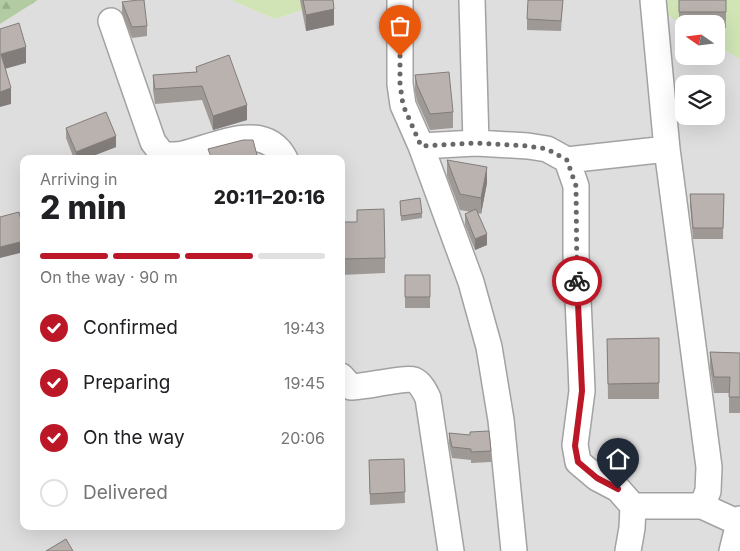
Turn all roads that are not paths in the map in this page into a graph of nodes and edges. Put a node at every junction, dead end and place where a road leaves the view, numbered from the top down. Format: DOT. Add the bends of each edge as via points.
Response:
graph roads {
  1 [pos="400,0"];
  2 [pos="472,0"];
  3 [pos="653,0"];
  4 [pos="111,21"];
  5 [pos="476,143"];
  6 [pos="421,146"];
  7 [pos="668,149"];
  8 [pos="163,155"];
  9 [pos="163,155"];
  10 [pos="282,155"];
  11 [pos="567,160"];
  12 [pos="345,381"];
  13 [pos="633,506"];
  14 [pos="702,506"];
  15 [pos="740,521"];
  16 [pos="451,551"];
  17 [pos="514,551"];
  18 [pos="628,551"];
  19 [pos="732,551"];
  1 -- 6 [label="street" via="403,105"];
  2 -- 5 [label="street"];
  3 -- 7 [label="street"];
  4 -- 8 [label="street" via="153,142"];
  5 -- 6 [label="street"];
  5 -- 11 [label="street" via="547,149"];
  6 -- 17 [label="street" via="471,282 489,346 502,420"];
  7 -- 11 [label="street"];
  7 -- 14 [label="street" via="710,467 708,491"];
  9 -- 10 [label="street" via="182,154 242,138 260,138 273,144"];
  11 -- 13 [label="street" via="576,186 582,391 575,446 578,462 597,478 618,489"];
  12 -- 16 [label="street" via="351,388 401,380 414,380 422,386 428,398"];
  13 -- 14 [label="street"];
  13 -- 18 [label="street"];
  14 -- 15 [label="street"];
  15 -- 19 [label="street"];
}
